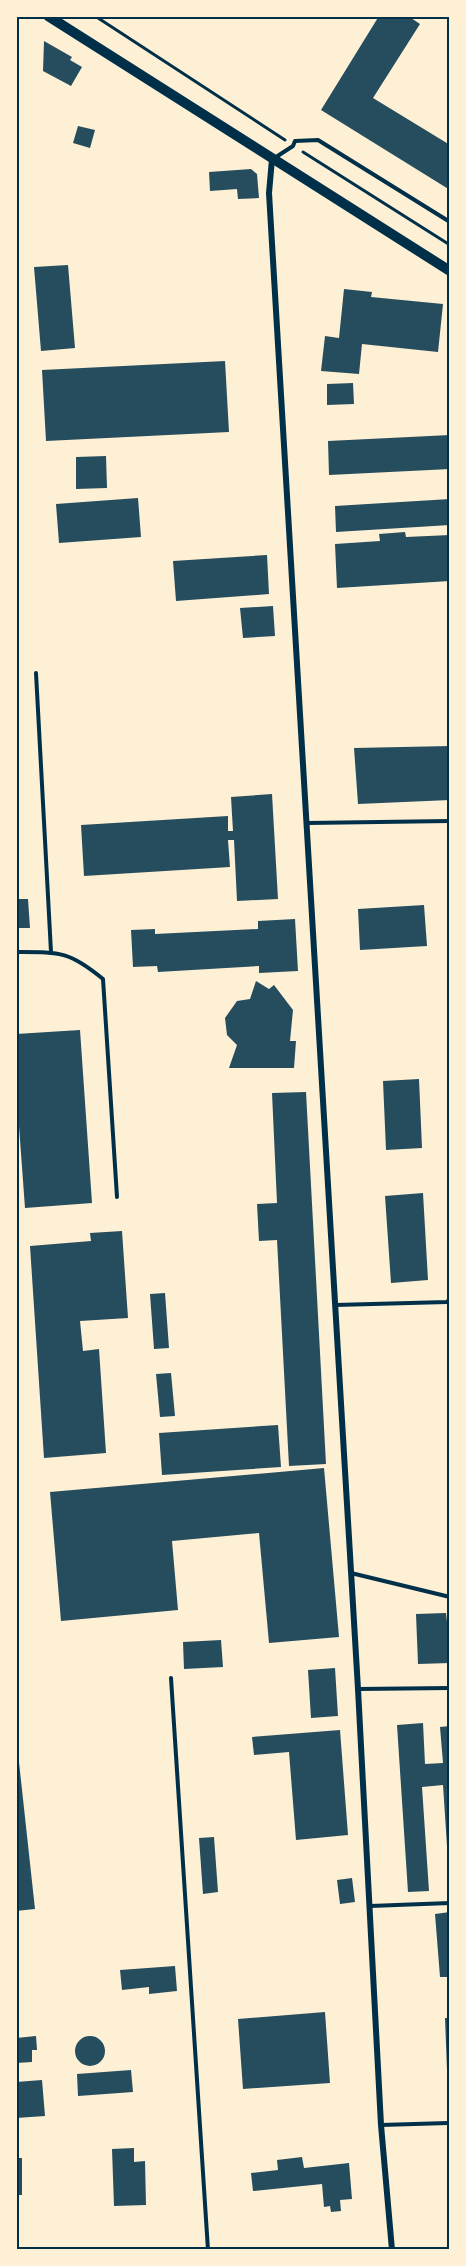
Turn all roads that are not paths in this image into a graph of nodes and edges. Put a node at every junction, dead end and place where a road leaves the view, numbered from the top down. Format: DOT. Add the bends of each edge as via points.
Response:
graph roads {
  1 [pos="48,16"];
  2 [pos="272,159"];
  3 [pos="450,222"];
  4 [pos="450,271"];
  5 [pos="36,673"];
  6 [pos="450,821"];
  7 [pos="306,823"];
  8 [pos="16,952"];
  9 [pos="51,952"];
  10 [pos="117,1197"];
  11 [pos="450,1299"];
  12 [pos="334,1305"];
  13 [pos="350,1572"];
  14 [pos="450,1597"];
  15 [pos="171,1678"];
  16 [pos="450,1688"];
  17 [pos="358,1689"];
  18 [pos="450,1903"];
  19 [pos="369,1906"];
  20 [pos="448,2123"];
  21 [pos="381,2125"];
  22 [pos="208,2250"];
  23 [pos="392,2250"];
  1 -- 2 [label="main road"];
  2 -- 3 [label="lane" via="295,141 318,140"];
  2 -- 4 [label="main road"];
  2 -- 7 [label="street" via="269,193"];
  5 -- 9 [label="lane"];
  6 -- 7 [label="lane"];
  7 -- 12 [label="street"];
  8 -- 9 [label="lane"];
  9 -- 10 [label="lane" via="79,959 103,979"];
  11 -- 12 [label="lane"];
  12 -- 13 [label="street"];
  13 -- 14 [label="lane"];
  13 -- 17 [label="street"];
  15 -- 22 [label="lane"];
  16 -- 17 [label="lane"];
  17 -- 19 [label="street"];
  18 -- 19 [label="lane"];
  19 -- 21 [label="street"];
  20 -- 21 [label="lane"];
  21 -- 23 [label="street"];
}
